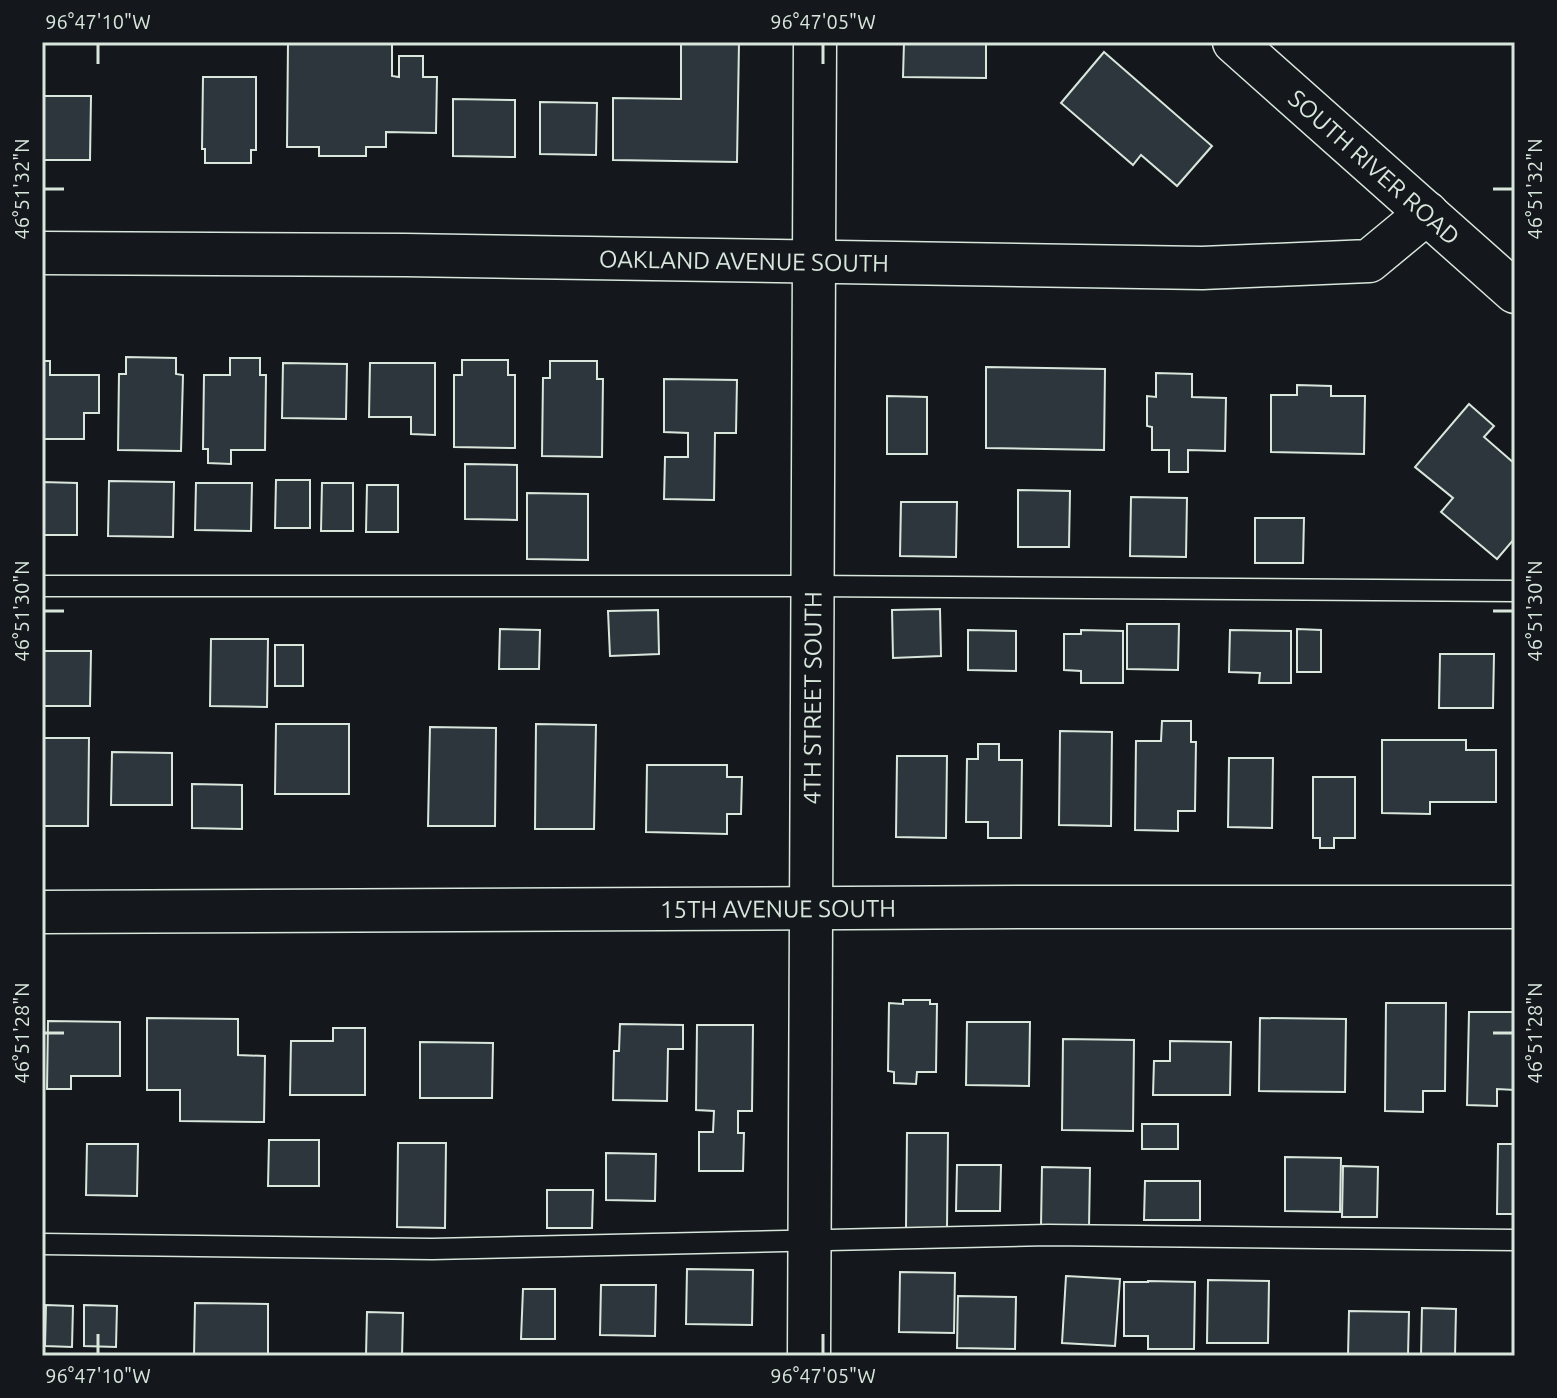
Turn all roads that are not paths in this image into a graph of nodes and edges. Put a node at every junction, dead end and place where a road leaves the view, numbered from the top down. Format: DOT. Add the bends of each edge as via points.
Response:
graph roads {
  1 [pos="815,42"];
  2 [pos="1234,42"];
  3 [pos="1427,213"];
  4 [pos="42,253"];
  5 [pos="814,261"];
  6 [pos="1515,292"];
  7 [pos="42,586"];
  8 [pos="812,586"];
  9 [pos="1515,591"];
  10 [pos="1515,907"];
  11 [pos="811,908"];
  12 [pos="42,912"];
  13 [pos="1515,1240"];
  14 [pos="810,1241"];
  15 [pos="42,1244"];
  16 [pos="809,1356"];
  1 -- 5 [label="street, 4TH STREET SOUTH"];
  2 -- 3 [label="street, SOUTH RIVER ROAD"];
  3 -- 5 [label="street, OAKLAND AVENUE SOUTH" via="1369,261 1202,268"];
  3 -- 6 [label="street, SOUTH RIVER ROAD"];
  4 -- 5 [label="street, OAKLAND AVENUE SOUTH"];
  5 -- 8 [label="street, 4TH STREET SOUTH"];
  7 -- 8 [label="lane"];
  8 -- 9 [label="lane"];
  8 -- 11 [label="street, 4TH STREET SOUTH"];
  10 -- 11 [label="street, 15TH AVENUE SOUTH"];
  11 -- 12 [label="street, 15TH AVENUE SOUTH"];
  11 -- 14 [label="street, 4TH STREET SOUTH"];
  13 -- 14 [label="lane" via="1048,1235"];
  14 -- 15 [label="lane" via="432,1249"];
  14 -- 16 [label="street, 4TH STREET SOUTH"];
}
